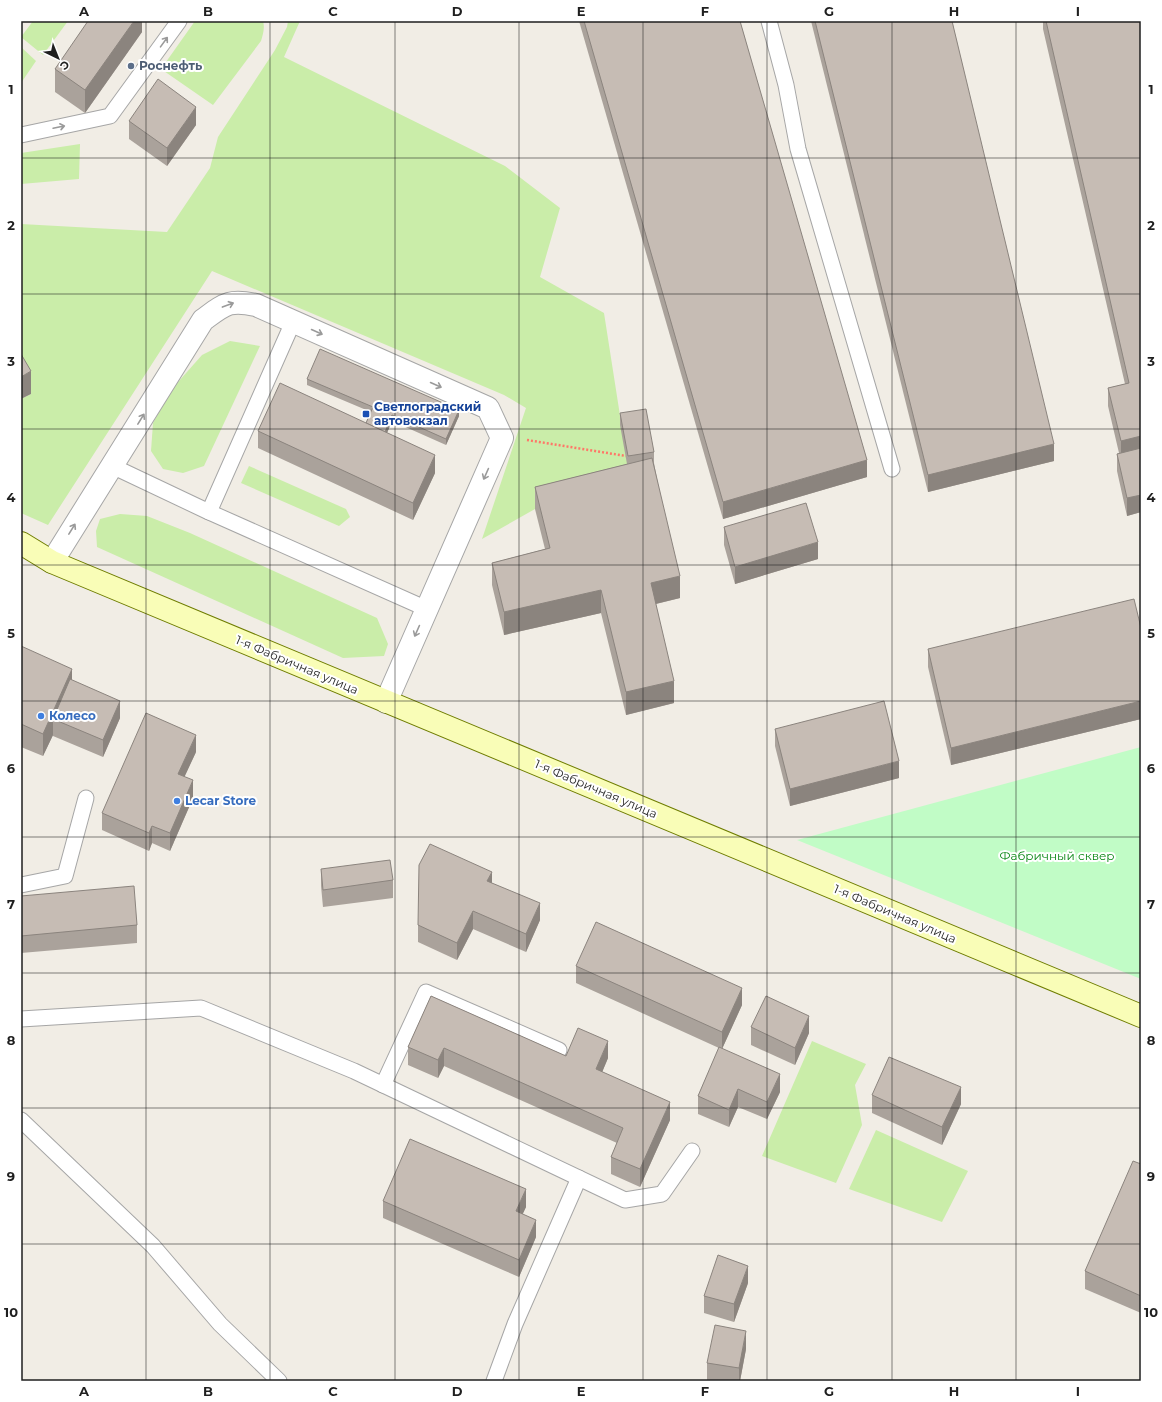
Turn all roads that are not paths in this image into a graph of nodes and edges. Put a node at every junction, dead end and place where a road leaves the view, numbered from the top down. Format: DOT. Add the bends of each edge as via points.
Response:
graph roads {
  1 [pos="179,21"];
  2 [pos="770,21"];
  3 [pos="21,135"];
  4 [pos="293,322"];
  5 [pos="112,466"];
  6 [pos="892,469"];
  7 [pos="209,512"];
  8 [pos="21,543"];
  9 [pos="21,556"];
  10 [pos="52,562"];
  11 [pos="427,609"];
  12 [pos="386,702"];
  13 [pos="86,798"];
  14 [pos="21,885"];
  15 [pos="1141,1016"];
  16 [pos="21,1019"];
  17 [pos="559,1050"];
  18 [pos="383,1085"];
  19 [pos="21,1120"];
  20 [pos="692,1152"];
  21 [pos="579,1178"];
  22 [pos="279,1381"];
  23 [pos="494,1381"];
  3 -- 1 [label="lane, one-way" via="110,116"];
  2 -- 6 [label="lane" via="798,148"];
  5 -- 4 [label="street, one-way" via="203,320 228,303 242,302 256,305"];
  4 -- 7 [label="lane"];
  4 -- 11 [label="street, one-way" via="488,408 491,414 502,438"];
  5 -- 7 [label="lane"];
  10 -- 5 [label="street, one-way"];
  7 -- 11 [label="lane"];
  8 -- 10 [label="main road"];
  9 -- 10 [label="main road"];
  10 -- 12 [label="main road, 1-я Фабричная улица"];
  11 -- 12 [label="street, one-way"];
  12 -- 15 [label="main road, 1-я Фабричная улица"];
  13 -- 14 [label="lane" via="65,876"];
  16 -- 18 [label="lane" via="201,1008"];
  17 -- 18 [label="lane" via="426,992"];
  18 -- 21 [label="lane"];
  19 -- 22 [label="lane" via="153,1246 220,1324"];
  20 -- 21 [label="lane" via="662,1194 624,1200"];
  21 -- 23 [label="lane" via="514,1324"];
}
